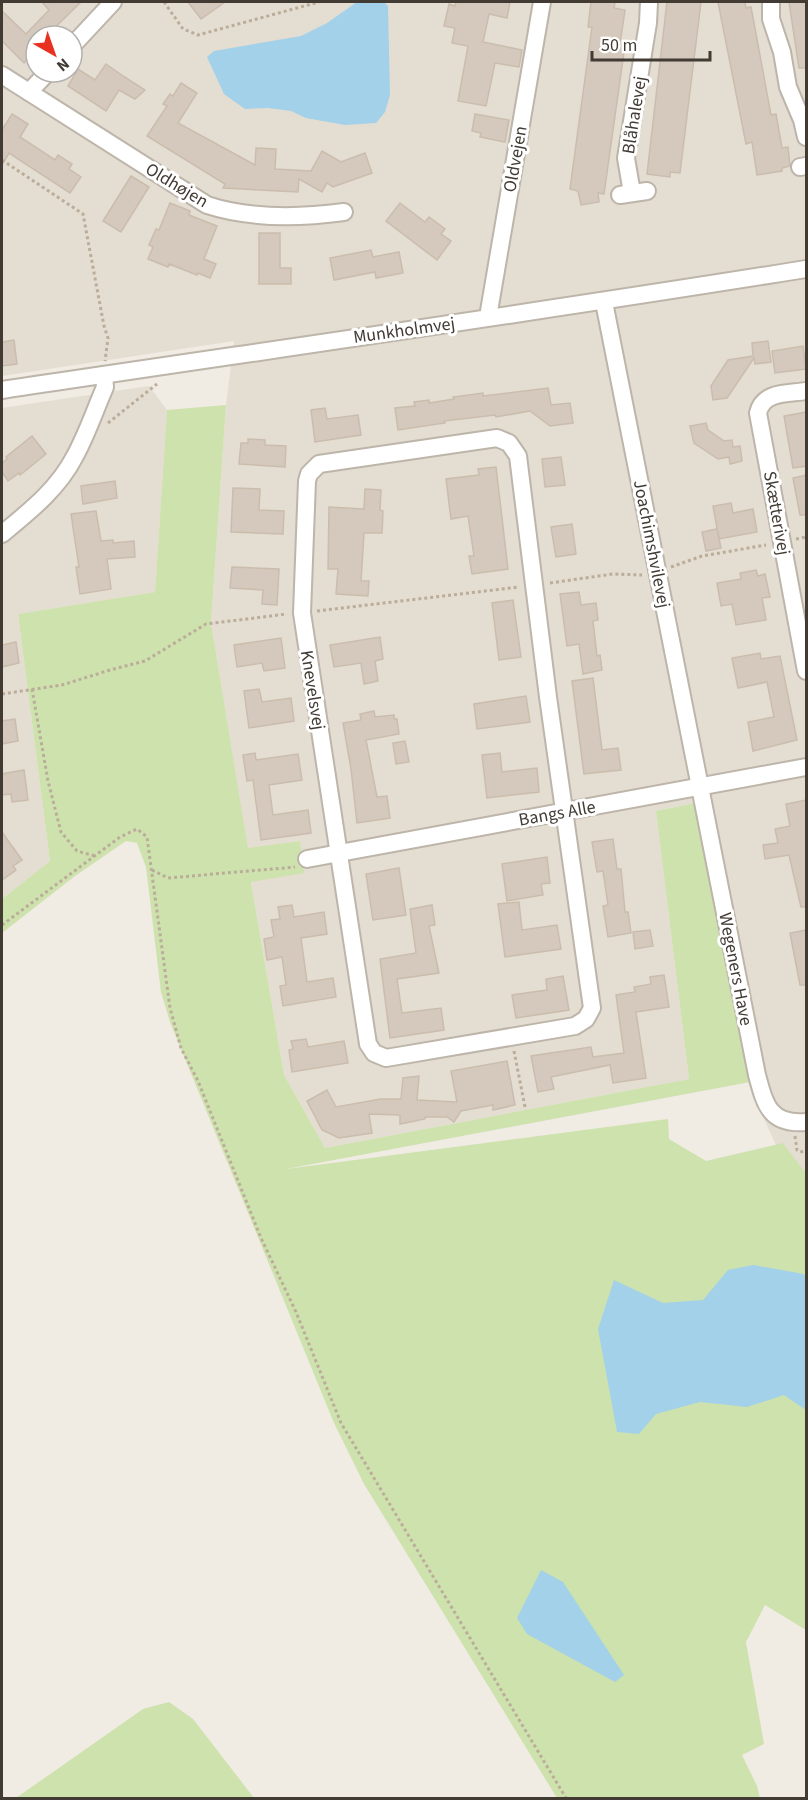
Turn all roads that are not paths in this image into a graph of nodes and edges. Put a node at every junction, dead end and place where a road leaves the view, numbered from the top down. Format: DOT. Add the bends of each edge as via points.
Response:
graph roads {
  1 [pos="113,2"];
  2 [pos="542,2"];
  3 [pos="649,2"];
  4 [pos="771,2"];
  5 [pos="84,33"];
  6 [pos="2,75"];
  7 [pos="37,84"];
  8 [pos="29,92"];
  9 [pos="807,137"];
  10 [pos="633,193"];
  11 [pos="344,212"];
  12 [pos="807,269"];
  13 [pos="604,302"];
  14 [pos="488,317"];
  15 [pos="104,375"];
  16 [pos="2,390"];
  17 [pos="807,391"];
  18 [pos="2,534"];
  19 [pos="807,671"];
  20 [pos="807,767"];
  21 [pos="700,787"];
  22 [pos="565,811"];
  23 [pos="338,853"];
  24 [pos="307,859"];
  25 [pos="801,1122"];
  1 -- 5 [label="street"];
  2 -- 14 [label="street, Oldvejen"];
  3 -- 10 [label="street, Blåhalevej" via="626,158"];
  4 -- 9 [label="street" via="771,19 788,87"];
  6 -- 8 [label="street, Oldhøjen"];
  7 -- 8 [label="street"];
  8 -- 11 [label="street, Oldhøjen" via="207,205 271,215"];
  12 -- 13 [label="street, Munkholmvej"];
  13 -- 14 [label="street, Munkholmvej"];
  13 -- 21 [label="street, Joachimshvilevej"];
  14 -- 15 [label="street, Munkholmvej"];
  15 -- 16 [label="street, Munkholmvej"];
  15 -- 18 [label="street" via="105,387 75,457 55,486"];
  17 -- 19 [label="street, Skætterivej" via="768,397 758,413"];
  20 -- 21 [label="street, Bangs Alle"];
  21 -- 22 [label="street, Bangs Alle"];
  21 -- 25 [label="street, Wegeners Have" via="761,1090 766,1105 776,1116 787,1122"];
  22 -- 23 [label="street, Bangs Alle"];
  22 -- 23 [label="street, Knevelsvej" via="592,1008 577,1025 394,1058 372,1051 365,1030"];
  22 -- 23 [label="street, Knevelsvej" via="518,456 509,442 497,438 320,464 313,468 307,481 302,612"];
  23 -- 24 [label="street, Bangs Alle"];
}
